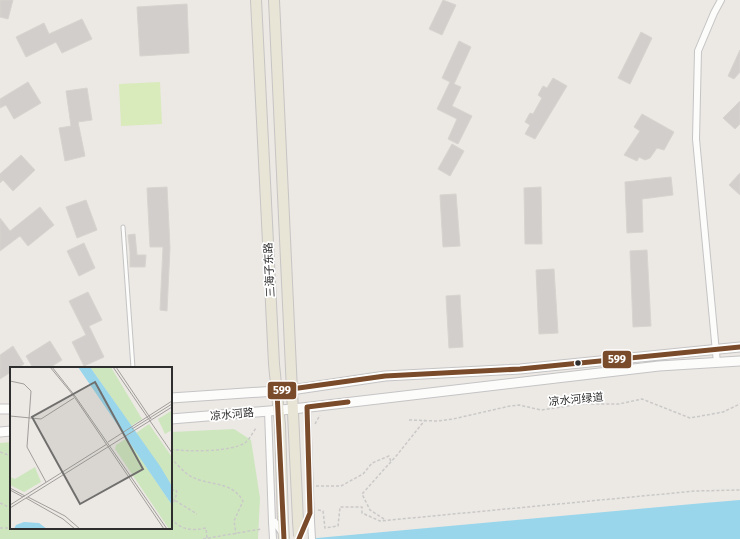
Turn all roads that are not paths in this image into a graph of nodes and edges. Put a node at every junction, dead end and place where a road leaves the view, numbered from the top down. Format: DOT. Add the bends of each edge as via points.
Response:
graph roads {
  1 [pos="256,0"];
  2 [pos="274,0"];
  3 [pos="721,0"];
  4 [pos="123,227"];
  5 [pos="740,347"];
  6 [pos="716,348"];
  7 [pos="740,361"];
  8 [pos="717,363"];
  9 [pos="133,367"];
  10 [pos="291,390"];
  11 [pos="277,391"];
  12 [pos="172,398"];
  13 [pos="307,407"];
  14 [pos="293,409"];
  15 [pos="279,410"];
  16 [pos="268,411"];
  17 [pos="172,418"];
  18 [pos="10,431"];
  19 [pos="0,432"];
  20 [pos="275,521"];
  21 [pos="305,521"];
  22 [pos="284,538"];
  23 [pos="299,538"];
  24 [pos="273,539"];
  25 [pos="312,539"];
  1 -- 11 [label="main road, 三海子东路"];
  2 -- 10 [label="main road, 三海子东路"];
  3 -- 6 [label="street" via="698,51 696,139"];
  4 -- 9 [label="lane"];
  5 -- 6 [label="street, 凉水河路"];
  6 -- 8 [label="street"];
  6 -- 10 [label="street, 凉水河路" via="520,369 385,376"];
  7 -- 8 [label="street, 凉水河路"];
  8 -- 13 [label="street, 凉水河路" via="659,366"];
  10 -- 11 [label="street, 凉水河路"];
  10 -- 14 [label="main road, 三海子东路"];
  11 -- 12 [label="street, 凉水河路"];
  11 -- 15 [label="main road, 三海子东路"];
  13 -- 14 [label="street, 凉水河路"];
  13 -- 21 [label="street" via="313,511"];
  14 -- 15 [label="street, 凉水河路"];
  14 -- 21 [label="main road, 三海子东路"];
  15 -- 16 [label="street, 凉水河路"];
  15 -- 20 [label="main road, 三海子东路"];
  16 -- 17 [label="street, 凉水河路"];
  16 -- 20 [label="street"];
  18 -- 19 [label="street"];
  20 -- 22 [label="main road, 三海子东路, bridge"];
  20 -- 24 [label="street, bridge"];
  21 -- 23 [label="main road, 三海子东路, bridge"];
  21 -- 25 [label="street, bridge"];
}
